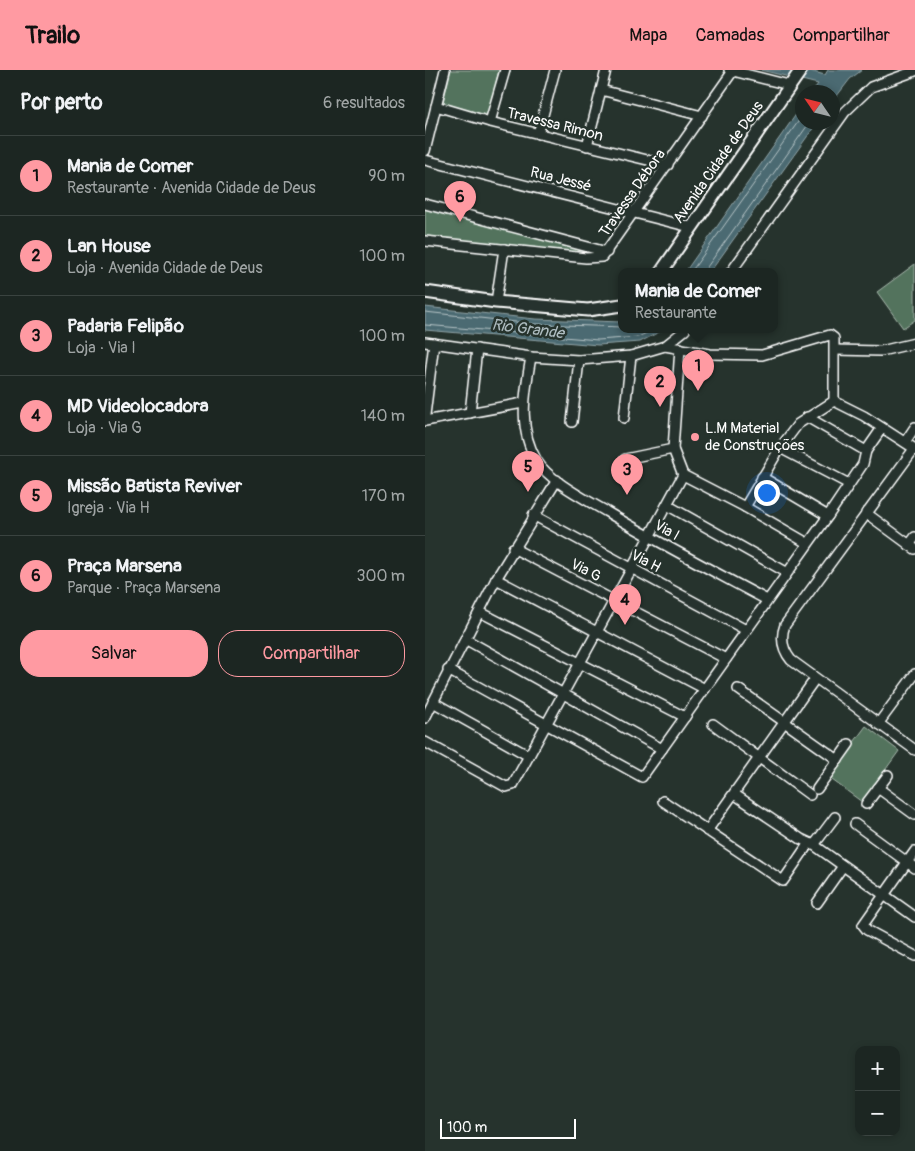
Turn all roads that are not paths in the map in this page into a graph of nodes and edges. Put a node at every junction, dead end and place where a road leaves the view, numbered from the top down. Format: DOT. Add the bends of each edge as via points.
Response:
graph roads {
  1 [pos="445,70"];
  2 [pos="505,70"];
  3 [pos="555,70"];
  4 [pos="606,70"];
  5 [pos="731,70"];
  6 [pos="801,70"];
  7 [pos="915,71"];
  8 [pos="791,83"];
  9 [pos="601,90"];
  10 [pos="436,106"];
  11 [pos="702,116"];
  12 [pos="490,122"];
  13 [pos="538,134"];
  14 [pos="587,146"];
  15 [pos="425,151"];
  16 [pos="425,160"];
  17 [pos="668,165"];
  18 [pos="425,204"];
  19 [pos="634,212"];
  20 [pos="690,227"];
  21 [pos="425,241"];
  22 [pos="504,249"];
  23 [pos="607,252"];
  24 [pos="664,268"];
  25 [pos="734,268"];
  26 [pos="425,292"];
  27 [pos="496,302"];
  28 [pos="618,306"];
  29 [pos="681,333"];
  30 [pos="429,343"];
  31 [pos="915,343"];
  32 [pos="665,346"];
  33 [pos="477,348"];
  34 [pos="680,348"];
  35 [pos="835,350"];
  36 [pos="631,356"];
  37 [pos="531,357"];
  38 [pos="579,360"];
  39 [pos="834,402"];
  40 [pos="523,403"];
  41 [pos="470,414"];
  42 [pos="425,415"];
  43 [pos="807,416"];
  44 [pos="624,418"];
  45 [pos="425,422"];
  46 [pos="572,422"];
  47 [pos="915,427"];
  48 [pos="882,428"];
  49 [pos="905,442"];
  50 [pos="780,448"];
  51 [pos="673,449"];
  52 [pos="914,449"];
  53 [pos="866,451"];
  54 [pos="625,459"];
  55 [pos="683,475"];
  56 [pos="761,477"];
  57 [pos="557,480"];
  58 [pos="849,484"];
  59 [pos="667,505"];
  60 [pos="745,507"];
  61 [pos="866,513"];
  62 [pos="533,515"];
  63 [pos="828,516"];
  64 [pos="649,537"];
  65 [pos="915,537"];
  66 [pos="807,543"];
  67 [pos="912,547"];
  68 [pos="513,548"];
  69 [pos="631,569"];
  70 [pos="786,572"];
  71 [pos="496,578"];
  72 [pos="615,600"];
  73 [pos="767,600"];
  74 [pos="480,612"];
  75 [pos="746,630"];
  76 [pos="598,631"];
  77 [pos="465,639"];
  78 [pos="726,660"];
  79 [pos="580,663"];
  80 [pos="448,670"];
  81 [pos="915,674"];
  82 [pos="815,679"];
  83 [pos="911,688"];
  84 [pos="705,689"];
  85 [pos="738,689"];
  86 [pos="564,693"];
  87 [pos="433,702"];
  88 [pos="685,717"];
  89 [pos="425,718"];
  90 [pos="785,722"];
  91 [pos="547,724"];
  92 [pos="713,724"];
  93 [pos="878,724"];
  94 [pos="425,742"];
  95 [pos="849,744"];
  96 [pos="662,749"];
  97 [pos="915,750"];
  98 [pos="529,756"];
  99 [pos="760,758"];
  100 [pos="838,760"];
  101 [pos="888,775"];
  102 [pos="878,788"];
  103 [pos="734,794"];
  104 [pos="663,801"];
  105 [pos="866,804"];
  106 [pos="915,815"];
  107 [pos="835,817"];
  108 [pos="855,824"];
  109 [pos="707,831"];
  110 [pos="812,844"];
  111 [pos="915,851"];
  112 [pos="907,862"];
  113 [pos="843,866"];
  114 [pos="915,868"];
  115 [pos="883,895"];
  116 [pos="817,903"];
  117 [pos="915,917"];
  118 [pos="915,956"];
  1 -- 10 [label="street"];
  2 -- 12 [label="street"];
  3 -- 13 [label="street"];
  4 -- 9 [label="street"];
  5 -- 8 [label="street"];
  5 -- 11 [label="street, Travessa Débora"];
  6 -- 8 [label="street, Avenida Cidade de Deus"];
  7 -- 25 [label="street" via="871,87 845,112"];
  8 -- 20 [label="street, Avenida Cidade de Deus"];
  9 -- 11 [label="street"];
  9 -- 14 [label="street"];
  10 -- 12 [label="street, Travessa Rimon"];
  10 -- 15 [label="street"];
  11 -- 17 [label="street, Travessa Débora"];
  12 -- 13 [label="street, Travessa Rimon"];
  13 -- 14 [label="street, Travessa Rimon"];
  14 -- 17 [label="street, Travessa Rimon"];
  16 -- 19 [label="street, Rua Jessé"];
  17 -- 19 [label="street, Travessa Débora"];
  18 -- 23 [label="street"];
  19 -- 20 [label="street, Rua Jessé"];
  19 -- 23 [label="street, Travessa Débora"];
  20 -- 24 [label="street, Avenida Cidade de Deus"];
  21 -- 22 [label="street, Travessa Débora"];
  22 -- 23 [label="street, Travessa Débora" via="586,258 603,257"];
  22 -- 27 [label="street"];
  26 -- 27 [label="street"];
  27 -- 28 [label="street" via="588,310"];
  29 -- 32 [label="street"];
  30 -- 33 [label="street"];
  30 -- 42 [label="street"];
  31 -- 35 [label="street" via="881,351"];
  32 -- 34 [label="street"];
  32 -- 36 [label="street"];
  33 -- 37 [label="street"];
  33 -- 41 [label="street"];
  34 -- 35 [label="street" via="710,354 762,355 832,336"];
  34 -- 51 [label="street"];
  35 -- 39 [label="street"];
  36 -- 38 [label="street"];
  36 -- 44 [label="street"];
  37 -- 38 [label="street"];
  37 -- 40 [label="street, Via I"];
  38 -- 46 [label="street"];
  39 -- 43 [label="street"];
  39 -- 48 [label="street"];
  40 -- 41 [label="street"];
  40 -- 57 [label="street, Via I" via="523,421 532,451 540,465"];
  41 -- 45 [label="street"];
  43 -- 50 [label="street"];
  43 -- 53 [label="street"];
  47 -- 49 [label="street"];
  48 -- 49 [label="street"];
  48 -- 53 [label="street"];
  49 -- 52 [label="street"];
  50 -- 56 [label="street"];
  50 -- 58 [label="street"];
  51 -- 54 [label="street"];
  51 -- 55 [label="street"];
  52 -- 61 [label="street"];
  53 -- 58 [label="street" via="863,464"];
  55 -- 59 [label="street"];
  55 -- 60 [label="street"];
  56 -- 60 [label="street"];
  56 -- 63 [label="street"];
  57 -- 62 [label="street"];
  57 -- 64 [label="street, Via I"];
  58 -- 63 [label="street"];
  59 -- 64 [label="street"];
  59 -- 70 [label="street"];
  60 -- 66 [label="street"];
  61 -- 67 [label="street"];
  61 -- 82 [label="street" via="782,633 787,655"];
  62 -- 68 [label="street"];
  62 -- 69 [label="street, Via H"];
  63 -- 66 [label="street"];
  64 -- 69 [label="street"];
  64 -- 73 [label="street, Via I"];
  65 -- 67 [label="street"];
  66 -- 70 [label="street"];
  68 -- 71 [label="street"];
  68 -- 72 [label="street, Via G"];
  69 -- 72 [label="street"];
  69 -- 75 [label="street, Via H"];
  70 -- 73 [label="street"];
  71 -- 74 [label="street"];
  71 -- 76 [label="street"];
  72 -- 76 [label="street"];
  72 -- 78 [label="street, Via G"];
  73 -- 75 [label="street"];
  74 -- 77 [label="street"];
  74 -- 79 [label="street"];
  75 -- 78 [label="street"];
  76 -- 79 [label="street"];
  76 -- 84 [label="street"];
  77 -- 80 [label="street"];
  77 -- 86 [label="street"];
  78 -- 84 [label="street"];
  79 -- 86 [label="street"];
  79 -- 88 [label="street"];
  80 -- 87 [label="street"];
  80 -- 91 [label="street"];
  81 -- 83 [label="street"];
  82 -- 90 [label="street"];
  82 -- 93 [label="street"];
  83 -- 93 [label="street"];
  84 -- 88 [label="street"];
  85 -- 90 [label="street"];
  86 -- 91 [label="street"];
  86 -- 96 [label="street"];
  87 -- 89 [label="street"];
  87 -- 98 [label="street"];
  88 -- 96 [label="street"];
  90 -- 99 [label="street"];
  90 -- 100 [label="street"];
  91 -- 96 [label="street" via="642,777"];
  91 -- 98 [label="street"];
  92 -- 99 [label="street"];
  93 -- 97 [label="street"];
  94 -- 98 [label="street" via="509,787"];
  95 -- 100 [label="street"];
  99 -- 100 [label="street" via="813,792"];
  99 -- 103 [label="street"];
  101 -- 102 [label="street"];
  102 -- 105 [label="street"];
  102 -- 106 [label="street"];
  103 -- 109 [label="street"];
  103 -- 110 [label="street"];
  104 -- 109 [label="street"];
  107 -- 110 [label="street"];
  108 -- 112 [label="street"];
  109 -- 110 [label="street" via="783,881"];
  110 -- 113 [label="street"];
  111 -- 112 [label="street"];
  112 -- 114 [label="street"];
  112 -- 115 [label="street"];
  113 -- 115 [label="street"];
  113 -- 116 [label="street"];
  115 -- 117 [label="street"];
  115 -- 118 [label="street" via="863,928"];
}
